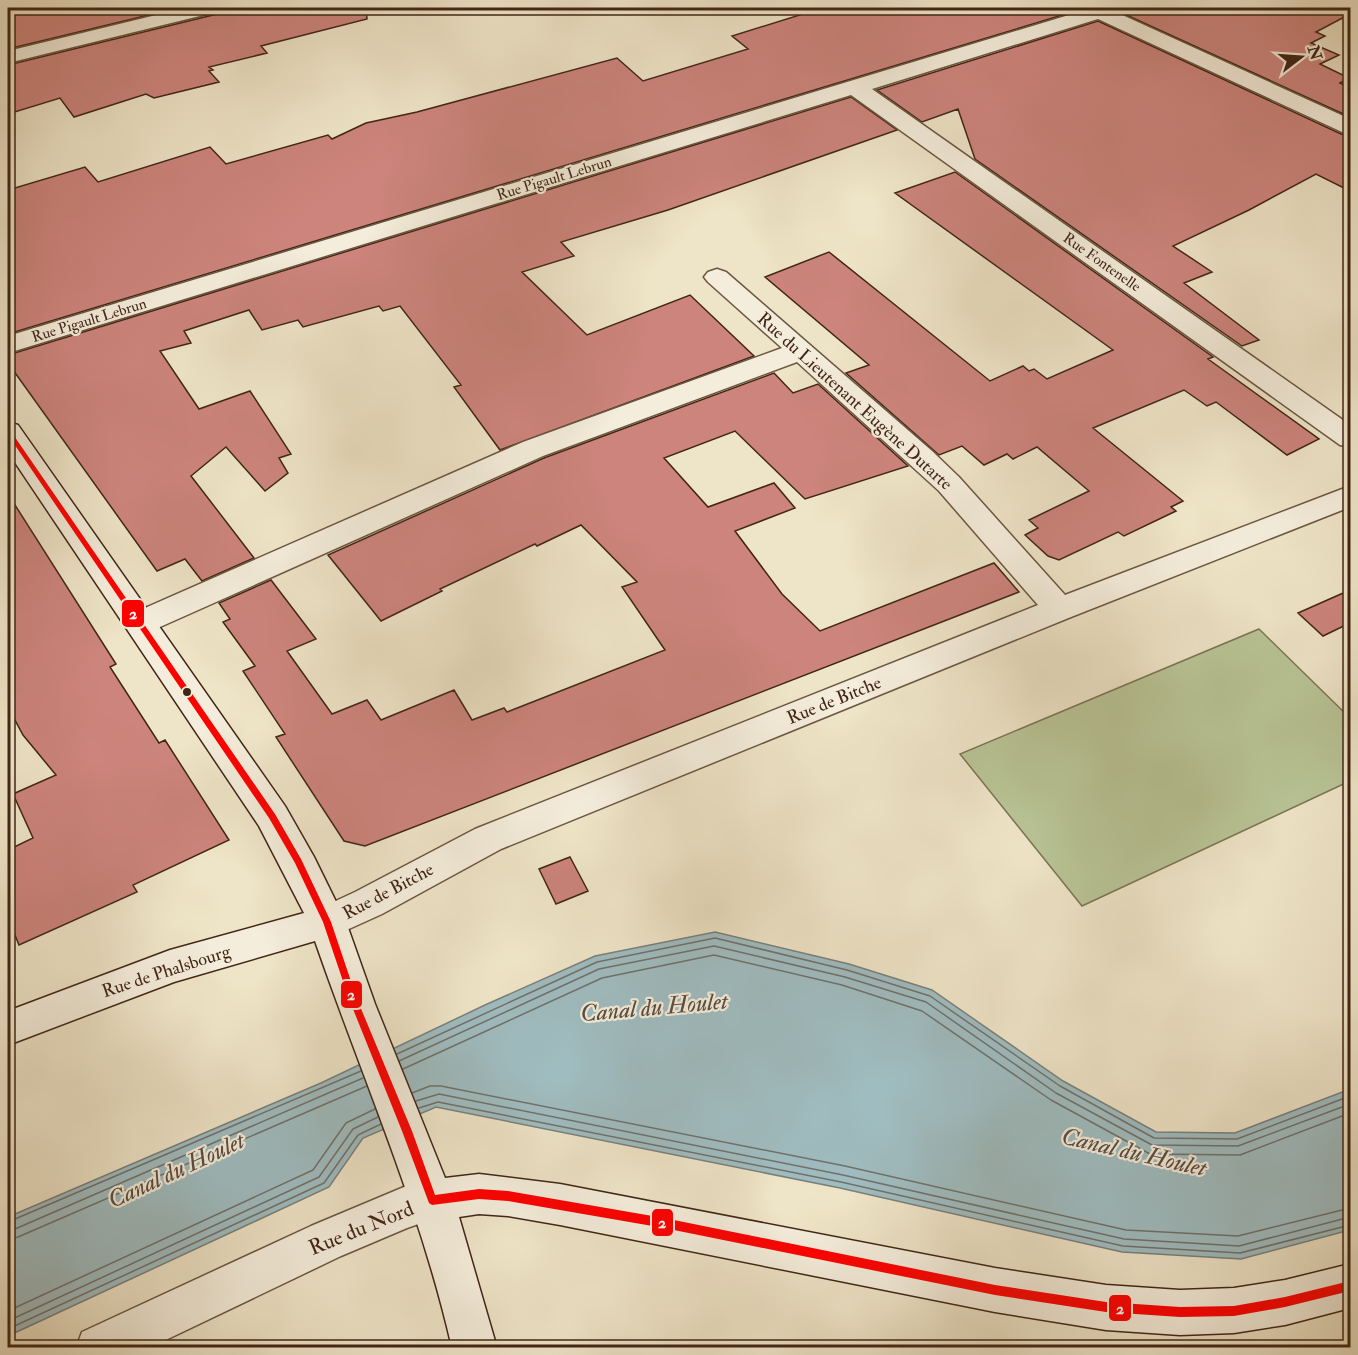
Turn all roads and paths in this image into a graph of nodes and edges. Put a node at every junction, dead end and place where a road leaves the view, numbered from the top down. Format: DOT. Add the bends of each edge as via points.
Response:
graph roads {
  1 [pos="210,8"];
  2 [pos="1096,10"];
  3 [pos="8,57"];
  4 [pos="853,86"];
  5 [pos="1350,128"];
  6 [pos="717,277"];
  7 [pos="8,345"];
  8 [pos="800,351"];
  9 [pos="8,431"];
  10 [pos="1350,438"];
  11 [pos="1350,496"];
  12 [pos="1060,609"];
  13 [pos="140,623"];
  14 [pos="327,922"];
  15 [pos="8,1028"];
  16 [pos="432,1200"];
  17 [pos="1350,1286"];
  18 [pos="98,1347"];
  19 [pos="475,1347"];
  1 -- 3 [label="street"];
  2 -- 4 [label="street, Rue Pigault Lebrun"];
  2 -- 5 [label="street"];
  4 -- 7 [label="street, Rue Pigault Lebrun"];
  4 -- 10 [label="street, Rue Fontenelle"];
  6 -- 8 [label="street, Rue du Lieutenant Eugène Dutarte"];
  8 -- 12 [label="street, Rue du Lieutenant Eugène Dutarte" via="949,484"];
  8 -- 13 [label="street" via="533,449"];
  9 -- 13 [label="street"];
  11 -- 12 [label="street, Rue de Bitche"];
  12 -- 14 [label="street, Rue de Bitche" via="488,839 381,899"];
  13 -- 14 [label="street" via="272,816"];
  14 -- 15 [label="street, Rue de Phalsbourg" via="170,967"];
  14 -- 16 [label="street"];
  16 -- 17 [label="street, Rue du Nord" via="479,1194 508,1196 988,1289 1162,1312 1219,1312 1271,1306"];
  16 -- 18 [label="street, Rue du Nord" via="326,1241"];
  16 -- 19 [label="street" via="455,1267"];
}
